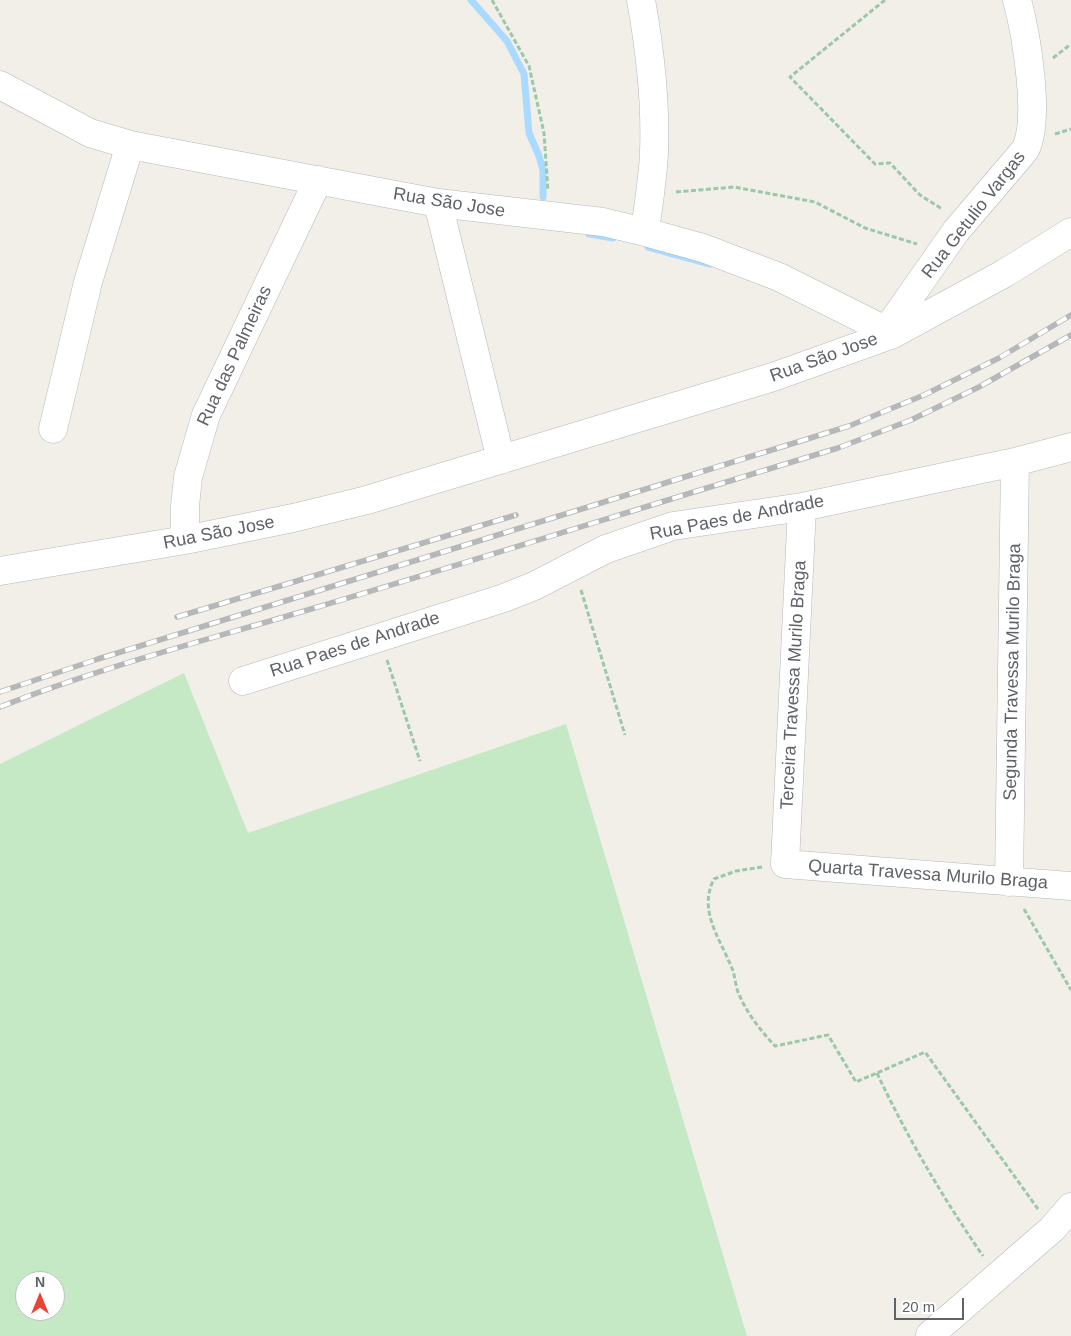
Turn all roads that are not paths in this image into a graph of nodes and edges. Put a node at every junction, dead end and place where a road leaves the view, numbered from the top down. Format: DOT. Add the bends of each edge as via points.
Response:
graph roads {
  1 [pos="641,0"];
  2 [pos="1016,0"];
  3 [pos="0,85"];
  4 [pos="130,145"];
  5 [pos="318,180"];
  6 [pos="438,203"];
  7 [pos="645,232"];
  8 [pos="1071,232"];
  9 [pos="890,332"];
  10 [pos="53,429"];
  11 [pos="1071,447"];
  12 [pos="501,460"];
  13 [pos="1016,462"];
  14 [pos="802,507"];
  15 [pos="185,540"];
  16 [pos="0,571"];
  17 [pos="243,681"];
  18 [pos="785,864"];
  19 [pos="1009,882"];
  20 [pos="1071,886"];
  21 [pos="1071,1207"];
  22 [pos="930,1335"];
  1 -- 7 [label="street" via="649,44 654,153"];
  2 -- 9 [label="street, Rua Getulio Vargas" via="1027,51 1032,118 1030,141 1026,150 963,223"];
  3 -- 4 [label="street, Rua São Jose" via="90,132"];
  4 -- 5 [label="street, Rua São Jose"];
  4 -- 10 [label="street" via="88,282"];
  5 -- 6 [label="street, Rua São Jose"];
  5 -- 15 [label="street, Rua das Palmeiras" via="206,415 188,476"];
  6 -- 7 [label="street, Rua São Jose" via="603,222"];
  6 -- 12 [label="street"];
  7 -- 9 [label="street, Rua São Jose" via="703,248 779,277"];
  8 -- 9 [label="street, Rua São Jose" via="1005,273"];
  9 -- 12 [label="street, Rua São Jose" via="773,377"];
  11 -- 13 [label="street, Rua Paes de Andrade"];
  12 -- 15 [label="street, Rua São Jose" via="367,500"];
  13 -- 14 [label="street, Rua Paes de Andrade"];
  13 -- 19 [label="street, Segunda Travessa Murilo Braga"];
  14 -- 17 [label="street, Rua Paes de Andrade" via="673,526 606,549 504,598"];
  14 -- 18 [label="street, Terceira Travessa Murilo Braga"];
  15 -- 16 [label="street, Rua São Jose"];
  18 -- 19 [label="street, Quarta Travessa Murilo Braga"];
  19 -- 20 [label="street, Quarta Travessa Murilo Braga"];
  21 -- 22 [label="street" via="1052,1229"];
}
